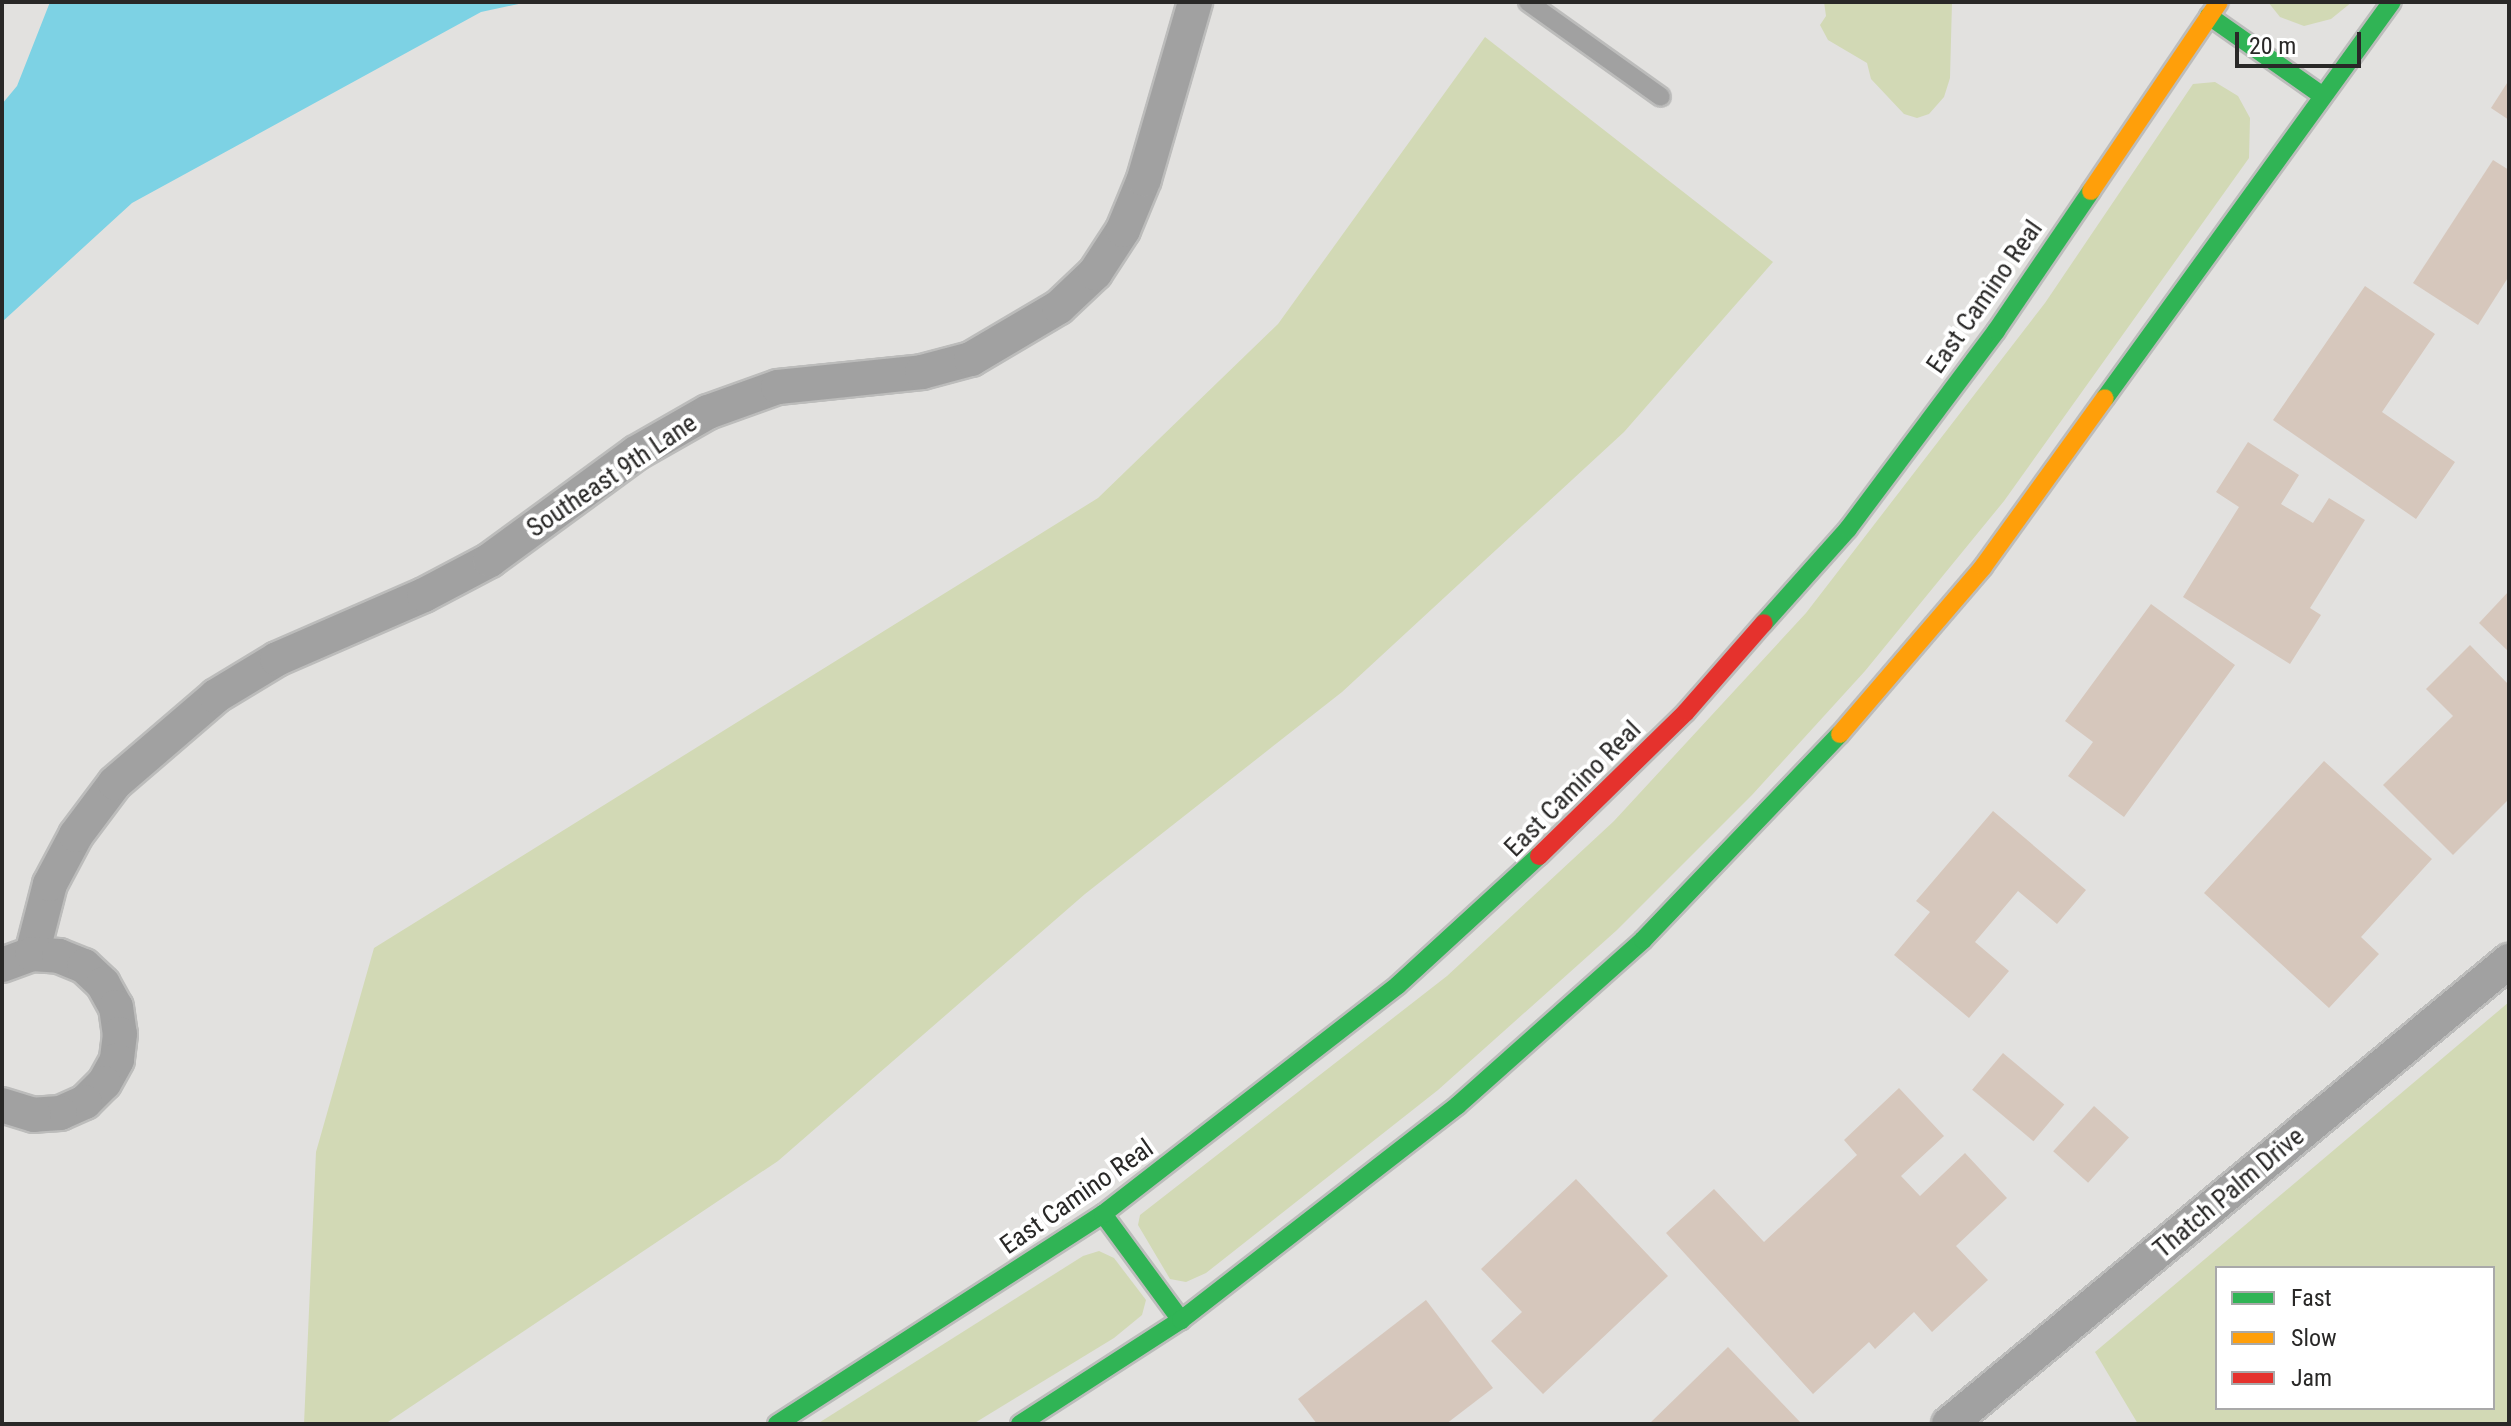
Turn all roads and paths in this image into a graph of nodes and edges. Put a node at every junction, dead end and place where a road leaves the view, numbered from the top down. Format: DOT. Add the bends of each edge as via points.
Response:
graph roads {
  1 [pos="1195,2"];
  2 [pos="1528,2"];
  3 [pos="2392,2"];
  4 [pos="2206,7"];
  5 [pos="2323,96"];
  6 [pos="1661,97"];
  7 [pos="17,960"];
  8 [pos="2509,961"];
  9 [pos="2,1105"];
  10 [pos="1103,1214"];
  11 [pos="1181,1320"];
  12 [pos="777,1424"];
  13 [pos="1020,1424"];
  14 [pos="1949,1424"];
  1 -- 7 [label="street, Southeast 9th Lane" via="1144,179 1123,230 1095,273 1059,307 971,359 922,372 778,387 708,412 636,453 490,560 277,659 216,696 115,783 76,835"];
  2 -- 6 [label="lane"];
  3 -- 5 [label="street"];
  4 -- 5 [label="street"];
  4 -- 10 [label="street, East Camino Real" via="1996,331 1848,529 1686,712 1496,901 1284,1077"];
  5 -- 11 [label="street" via="1983,567 1796,786 1550,1027 1371,1177"];
  7 -- 9 [label="street" via="59,956 84,966 116,1007 120,1034 117,1060 85,1102 60,1113 34,1115"];
  8 -- 14 [label="street, Thatch Palm Drive"];
  10 -- 11 [label="street"];
  10 -- 12 [label="street, East Camino Real"];
  11 -- 13 [label="street"];
}
